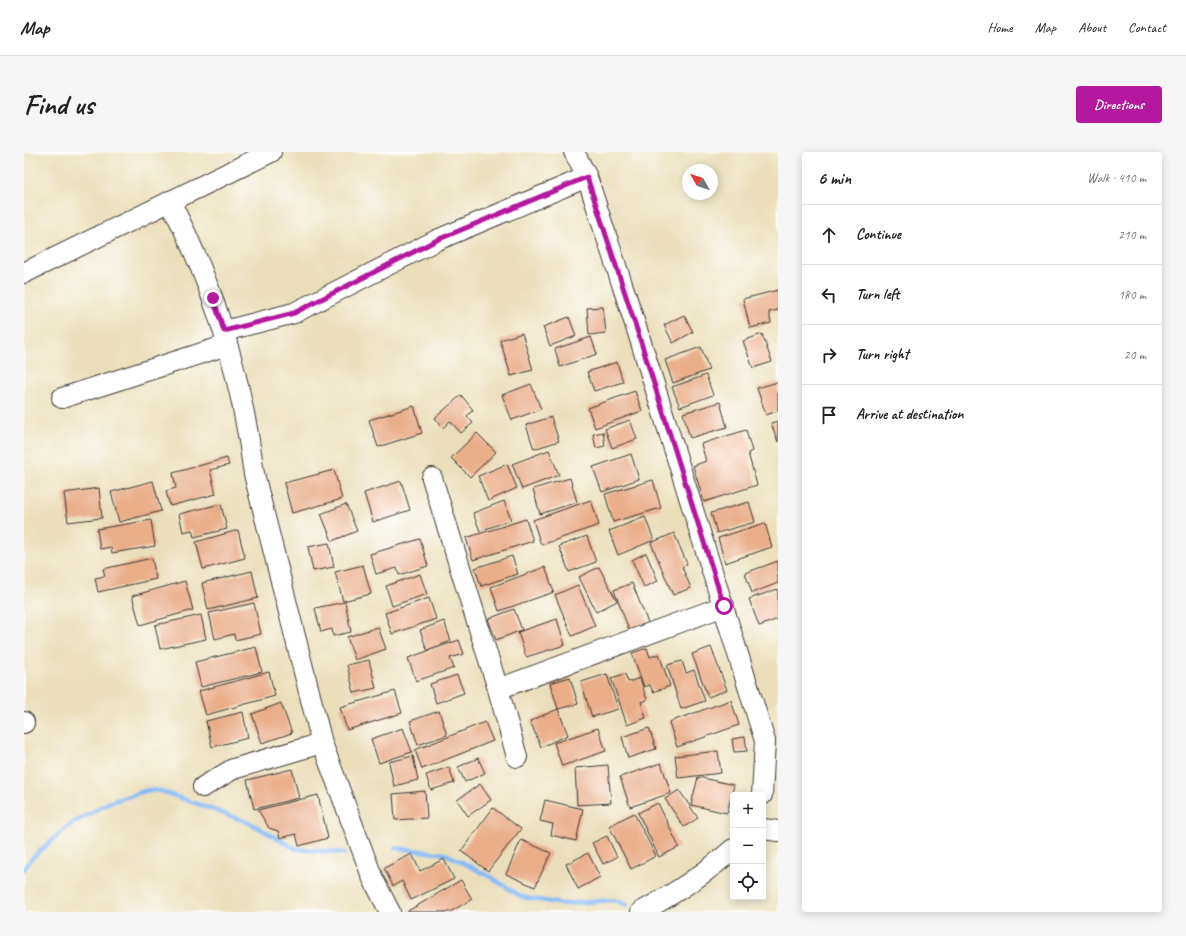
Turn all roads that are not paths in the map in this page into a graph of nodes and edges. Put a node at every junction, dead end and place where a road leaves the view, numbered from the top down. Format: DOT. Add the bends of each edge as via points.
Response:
graph roads {
  1 [pos="271,152"];
  2 [pos="574,152"];
  3 [pos="587,177"];
  4 [pos="170,201"];
  5 [pos="24,273"];
  6 [pos="226,338"];
  7 [pos="62,398"];
  8 [pos="432,478"];
  9 [pos="724,606"];
  10 [pos="498,689"];
  11 [pos="322,743"];
  12 [pos="517,757"];
  13 [pos="204,787"];
  14 [pos="762,792"];
  15 [pos="766,829"];
  16 [pos="778,831"];
  17 [pos="730,853"];
  18 [pos="390,912"];
  19 [pos="641,912"];
  1 -- 4 [label="street"];
  2 -- 3 [label="street"];
  3 -- 6 [label="street" via="437,240 294,313"];
  3 -- 9 [label="street"];
  4 -- 5 [label="street"];
  4 -- 6 [label="street" via="200,265"];
  6 -- 7 [label="street"];
  6 -- 11 [label="street" via="243,402 254,474"];
  8 -- 10 [label="street"];
  9 -- 10 [label="street"];
  9 -- 14 [label="street" via="765,741"];
  10 -- 12 [label="street"];
  11 -- 13 [label="street" via="233,769"];
  11 -- 18 [label="street" via="373,879"];
  15 -- 16 [label="street"];
  17 -- 19 [label="street" via="694,880"];
}
